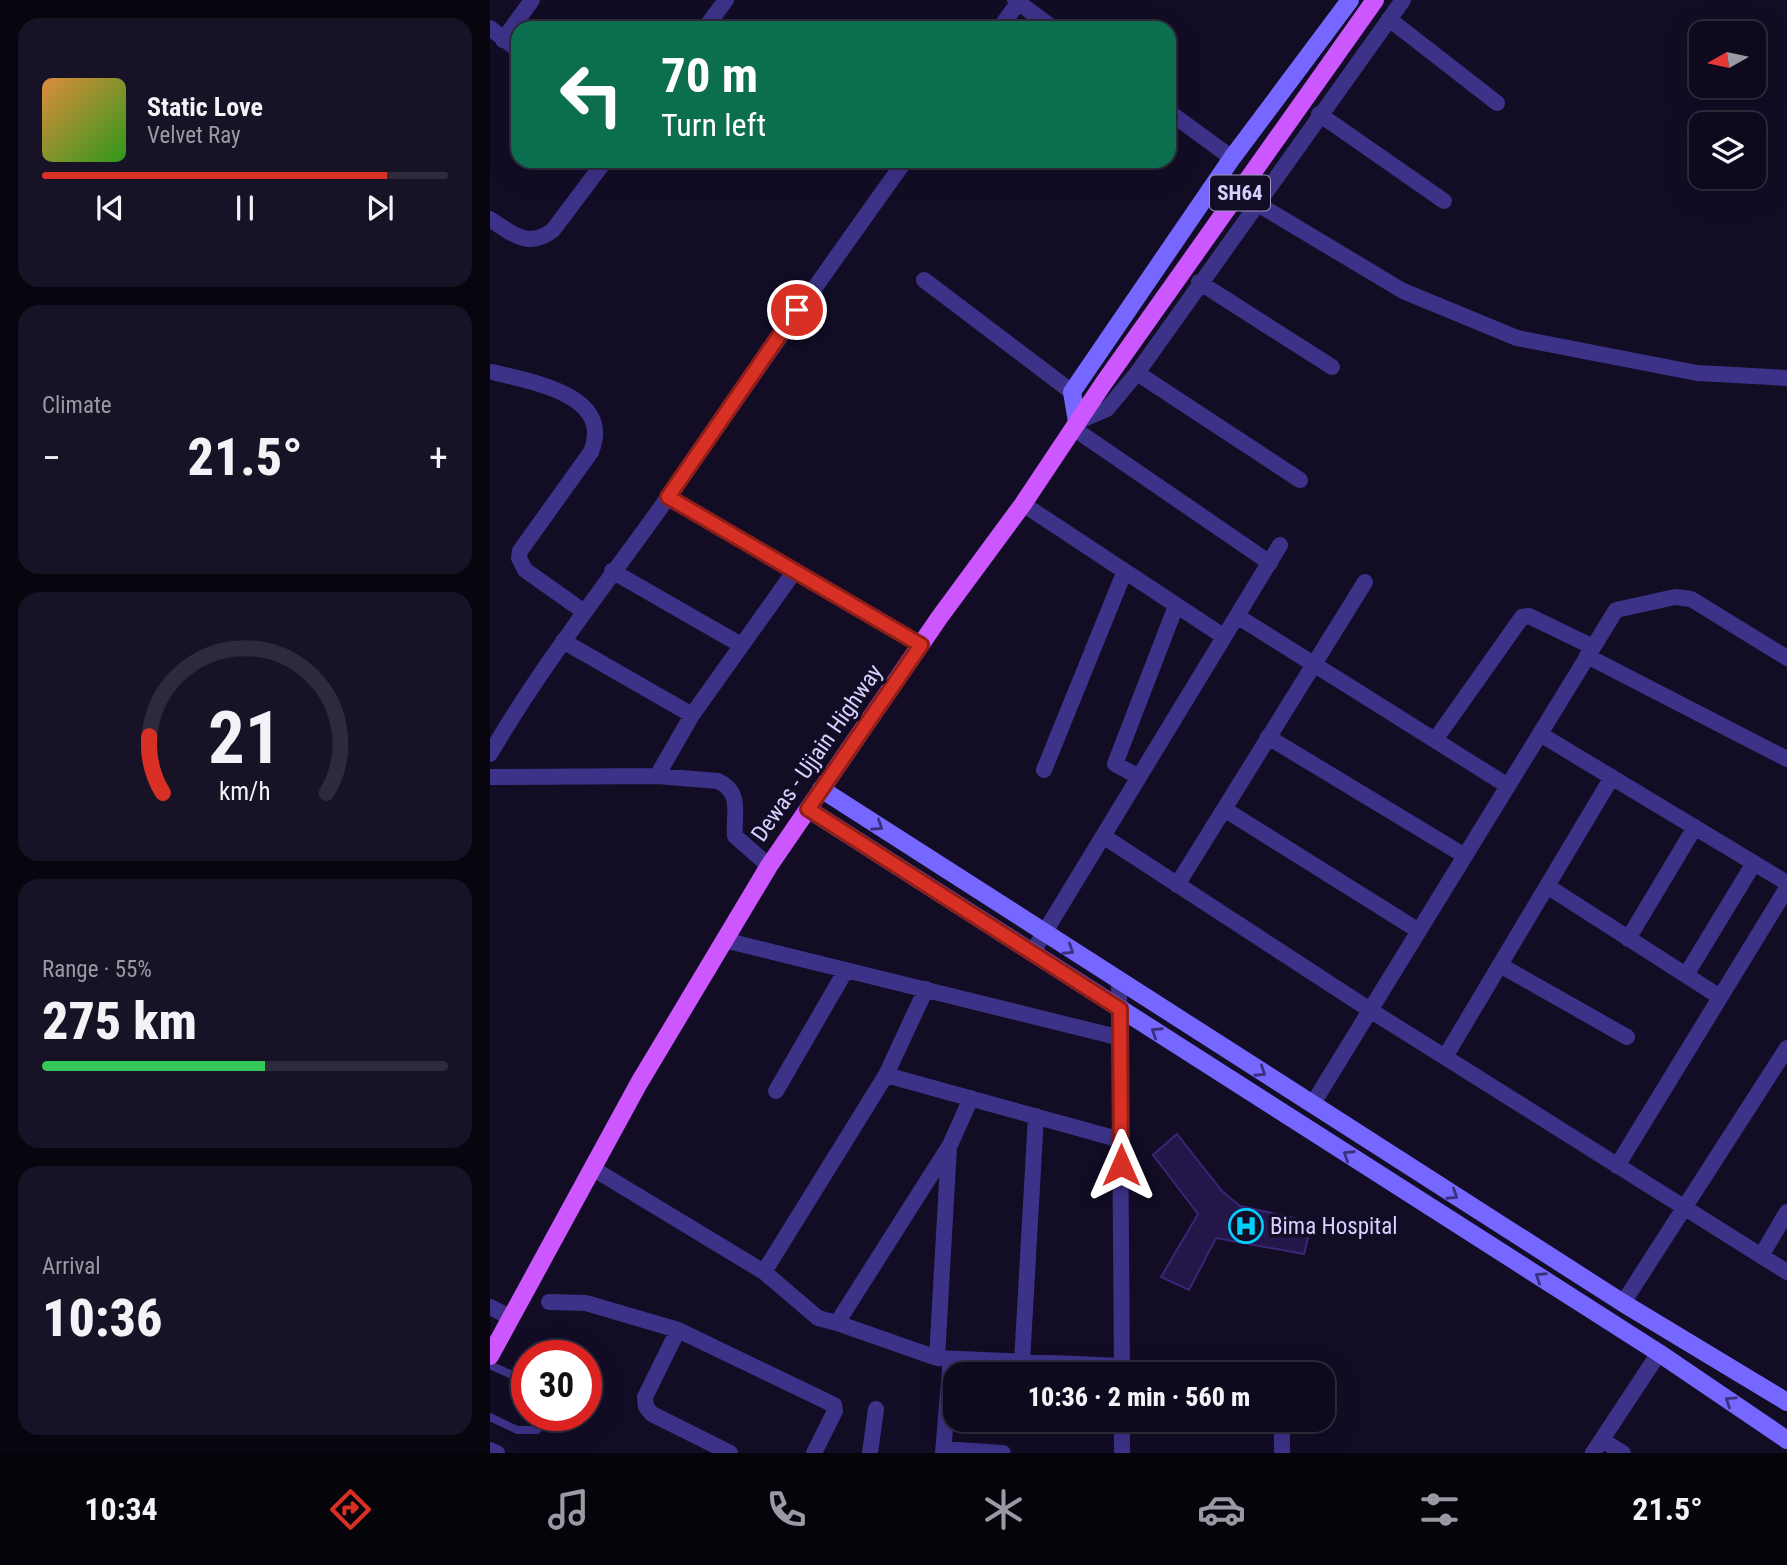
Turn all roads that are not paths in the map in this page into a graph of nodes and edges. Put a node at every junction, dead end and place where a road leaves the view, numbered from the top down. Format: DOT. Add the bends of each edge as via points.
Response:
graph roads {
  1 [pos="532,0"];
  2 [pos="726,0"];
  3 [pos="1350,0"];
  4 [pos="1375,0"];
  5 [pos="1403,0"];
  6 [pos="1018,1"];
  7 [pos="1389,19"];
  8 [pos="517,21"];
  9 [pos="710,21"];
  10 [pos="1005,21"];
  11 [pos="1044,21"];
  12 [pos="490,28"];
  13 [pos="511,29"];
  14 [pos="503,40"];
  15 [pos="511,45"];
  16 [pos="1497,103"];
  17 [pos="1319,114"];
  18 [pos="1176,117"];
  19 [pos="1232,158"];
  20 [pos="600,168"];
  21 [pos="900,168"];
  22 [pos="1444,201"];
  23 [pos="1256,203"];
  24 [pos="490,219"];
  25 [pos="924,280"];
  26 [pos="1199,282"];
  27 [pos="1332,367"];
  28 [pos="492,372"];
  29 [pos="1137,373"];
  30 [pos="1787,378"];
  31 [pos="1072,392"];
  32 [pos="1075,425"];
  33 [pos="1300,480"];
  34 [pos="668,497"];
  35 [pos="1023,504"];
  36 [pos="1280,545"];
  37 [pos="1270,563"];
  38 [pos="612,571"];
  39 [pos="794,572"];
  40 [pos="1124,573"];
  41 [pos="1366,582"];
  42 [pos="1176,606"];
  43 [pos="583,611"];
  44 [pos="1237,616"];
  45 [pos="1223,636"];
  46 [pos="563,641"];
  47 [pos="741,645"];
  48 [pos="921,645"];
  49 [pos="1590,652"];
  50 [pos="1787,658"];
  51 [pos="1314,664"];
  52 [pos="692,715"];
  53 [pos="1540,734"];
  54 [pos="1268,737"];
  55 [pos="1435,740"];
  56 [pos="490,754"];
  57 [pos="1787,759"];
  58 [pos="1044,769"];
  59 [pos="657,776"];
  60 [pos="1139,776"];
  61 [pos="490,777"];
  62 [pos="1612,777"];
  63 [pos="1508,786"];
  64 [pos="821,789"];
  65 [pos="808,809"];
  66 [pos="1224,809"];
  67 [pos="1695,827"];
  68 [pos="1103,836"];
  69 [pos="1465,856"];
  70 [pos="1754,863"];
  71 [pos="769,866"];
  72 [pos="1177,885"];
  73 [pos="1787,885"];
  74 [pos="1547,886"];
  75 [pos="1419,931"];
  76 [pos="1044,933"];
  77 [pos="1628,939"];
  78 [pos="724,940"];
  79 [pos="1032,953"];
  80 [pos="1500,965"];
  81 [pos="846,970"];
  82 [pos="1686,975"];
  83 [pos="1119,981"];
  84 [pos="926,989"];
  85 [pos="1720,998"];
  86 [pos="1120,1009"];
  87 [pos="1370,1010"];
  88 [pos="1627,1037"];
  89 [pos="1121,1038"];
  90 [pos="1787,1048"];
  91 [pos="1445,1058"];
  92 [pos="886,1075"];
  93 [pos="776,1091"];
  94 [pos="971,1098"];
  95 [pos="1312,1105"];
  96 [pos="1036,1116"];
  97 [pos="1301,1125"];
  98 [pos="1121,1140"];
  99 [pos="950,1145"];
  100 [pos="1617,1166"];
  101 [pos="592,1168"];
  102 [pos="1684,1209"];
  103 [pos="1787,1212"];
  104 [pos="1761,1256"];
  105 [pos="764,1272"];
  106 [pos="1787,1272"];
  107 [pos="549,1302"];
  108 [pos="1623,1303"];
  109 [pos="490,1307"];
  110 [pos="510,1317"];
  111 [pos="837,1323"];
  112 [pos="1612,1323"];
  113 [pos="678,1330"];
  114 [pos="1659,1353"];
  115 [pos="490,1356"];
  116 [pos="944,1358"];
  117 [pos="1022,1362"];
  118 [pos="1122,1362"];
  119 [pos="490,1365"];
  120 [pos="511,1374"];
  121 [pos="1787,1402"];
  122 [pos="876,1409"];
  123 [pos="490,1417"];
  124 [pos="511,1425"];
  125 [pos="1122,1432"];
  126 [pos="1282,1432"];
  127 [pos="1787,1440"];
  128 [pos="1598,1446"];
  129 [pos="490,1450"];
  130 [pos="944,1451"];
  131 [pos="497,1453"];
  132 [pos="730,1453"];
  133 [pos="814,1453"];
  134 [pos="870,1453"];
  135 [pos="1003,1453"];
  136 [pos="1122,1453"];
  137 [pos="1282,1453"];
  138 [pos="1623,1453"];
  1 -- 8 [label="street"];
  2 -- 9 [label="street"];
  3 -- 19 [label="street"];
  4 -- 32 [label="main road, Dewas - Ujjain Highway / SH64"];
  5 -- 7 [label="street"];
  6 -- 10 [label="street"];
  6 -- 11 [label="street"];
  7 -- 16 [label="street"];
  7 -- 17 [label="street"];
  12 -- 14 [label="street"];
  13 -- 14 [label="street"];
  14 -- 15 [label="street"];
  17 -- 22 [label="street"];
  17 -- 23 [label="street"];
  18 -- 19 [label="street"];
  19 -- 31 [label="street"];
  20 -- 24 [label="street" via="542,239 518,238"];
  21 -- 34 [label="street"];
  23 -- 26 [label="street"];
  23 -- 30 [label="street" via="1403,291 1517,338 1697,373"];
  25 -- 31 [label="street"];
  26 -- 27 [label="street"];
  26 -- 29 [label="street"];
  28 -- 43 [label="street" via="566,394 593,418 597,439 592,452 519,558 525,570"];
  29 -- 32 [label="street" via="1107,409"];
  29 -- 33 [label="street"];
  31 -- 32 [label="street"];
  32 -- 35 [label="main road, Dewas - Ujjain Highway / SH64"];
  32 -- 37 [label="street"];
  34 -- 38 [label="street"];
  34 -- 39 [label="street"];
  35 -- 40 [label="street"];
  35 -- 48 [label="main road, Dewas - Ujjain Highway / SH64"];
  36 -- 37 [label="street"];
  37 -- 44 [label="street"];
  38 -- 43 [label="street"];
  38 -- 47 [label="street"];
  39 -- 47 [label="street"];
  39 -- 48 [label="street"];
  40 -- 42 [label="street"];
  40 -- 58 [label="street"];
  41 -- 51 [label="street"];
  42 -- 45 [label="street"];
  42 -- 60 [label="street" via="1115,764"];
  43 -- 46 [label="street"];
  44 -- 45 [label="street"];
  44 -- 51 [label="street"];
  45 -- 60 [label="street"];
  46 -- 52 [label="street"];
  46 -- 56 [label="street"];
  47 -- 52 [label="street"];
  48 -- 64 [label="main road, Dewas - Ujjain Highway / SH64"];
  49 -- 50 [label="street" via="1616,610 1675,597 1691,599"];
  49 -- 53 [label="street"];
  49 -- 55 [label="street" via="1529,616 1522,617"];
  49 -- 57 [label="street"];
  51 -- 54 [label="street"];
  51 -- 55 [label="street"];
  52 -- 59 [label="street"];
  53 -- 62 [label="street"];
  53 -- 63 [label="street"];
  54 -- 66 [label="street"];
  54 -- 69 [label="street"];
  55 -- 63 [label="street"];
  59 -- 61 [label="street"];
  59 -- 71 [label="street" via="728,785 736,799 735,836"];
  60 -- 68 [label="street"];
  62 -- 67 [label="street"];
  62 -- 74 [label="street"];
  63 -- 69 [label="street"];
  64 -- 65 [label="main road, Dewas - Ujjain Highway / SH64"];
  64 -- 76 [label="street, one-way"];
  65 -- 71 [label="main road, Dewas - Ujjain Highway / SH64"];
  65 -- 79 [label="street"];
  66 -- 72 [label="street"];
  66 -- 75 [label="street"];
  67 -- 70 [label="street"];
  67 -- 77 [label="street"];
  68 -- 72 [label="street"];
  68 -- 76 [label="street"];
  69 -- 75 [label="street"];
  70 -- 73 [label="street"];
  70 -- 82 [label="street"];
  71 -- 78 [label="main road, Dewas - Ujjain Highway / SH64"];
  72 -- 87 [label="street"];
  73 -- 85 [label="street"];
  74 -- 77 [label="street"];
  74 -- 80 [label="street"];
  75 -- 87 [label="street"];
  76 -- 79 [label="street"];
  76 -- 83 [label="street, one-way"];
  77 -- 82 [label="street"];
  78 -- 81 [label="street"];
  78 -- 101 [label="main road, Dewas - Ujjain Highway / SH64"];
  79 -- 86 [label="street"];
  80 -- 88 [label="street"];
  80 -- 91 [label="street"];
  81 -- 84 [label="street"];
  81 -- 93 [label="street"];
  82 -- 85 [label="street"];
  83 -- 86 [label="street"];
  83 -- 95 [label="street, one-way"];
  84 -- 89 [label="street"];
  84 -- 92 [label="street"];
  85 -- 100 [label="street"];
  86 -- 89 [label="street"];
  97 -- 86 [label="street, one-way"];
  87 -- 91 [label="street"];
  87 -- 95 [label="street"];
  89 -- 98 [label="street"];
  90 -- 102 [label="street"];
  91 -- 100 [label="street"];
  92 -- 94 [label="street"];
  92 -- 105 [label="street"];
  94 -- 96 [label="street"];
  94 -- 99 [label="street"];
  95 -- 97 [label="street"];
  95 -- 108 [label="street, one-way"];
  96 -- 98 [label="street"];
  96 -- 117 [label="street"];
  112 -- 97 [label="street, one-way"];
  98 -- 118 [label="street"];
  99 -- 111 [label="street"];
  99 -- 116 [label="street"];
  100 -- 102 [label="street"];
  101 -- 105 [label="street"];
  101 -- 110 [label="main road, Dewas - Ujjain Highway / SH64"];
  102 -- 104 [label="street"];
  102 -- 108 [label="street"];
  103 -- 104 [label="street"];
  104 -- 106 [label="street"];
  105 -- 111 [label="street" via="818,1318"];
  107 -- 113 [label="street" via="586,1303"];
  108 -- 112 [label="street"];
  108 -- 121 [label="street"];
  109 -- 110 [label="street"];
  110 -- 115 [label="main road, Dewas - Ujjain Highway / SH64"];
  111 -- 116 [label="street"];
  112 -- 114 [label="street"];
  113 -- 132 [label="street" via="645,1397 646,1407"];
  113 -- 133 [label="street" via="834,1405"];
  127 -- 114 [label="street, one-way"];
  114 -- 128 [label="street"];
  116 -- 117 [label="street"];
  116 -- 130 [label="street"];
  119 -- 120 [label="lane"];
  122 -- 134 [label="street"];
  123 -- 124 [label="lane"];
  125 -- 136 [label="street"];
  126 -- 137 [label="street"];
  128 -- 138 [label="street"];
  129 -- 131 [label="street"];
  130 -- 135 [label="street"];
}
